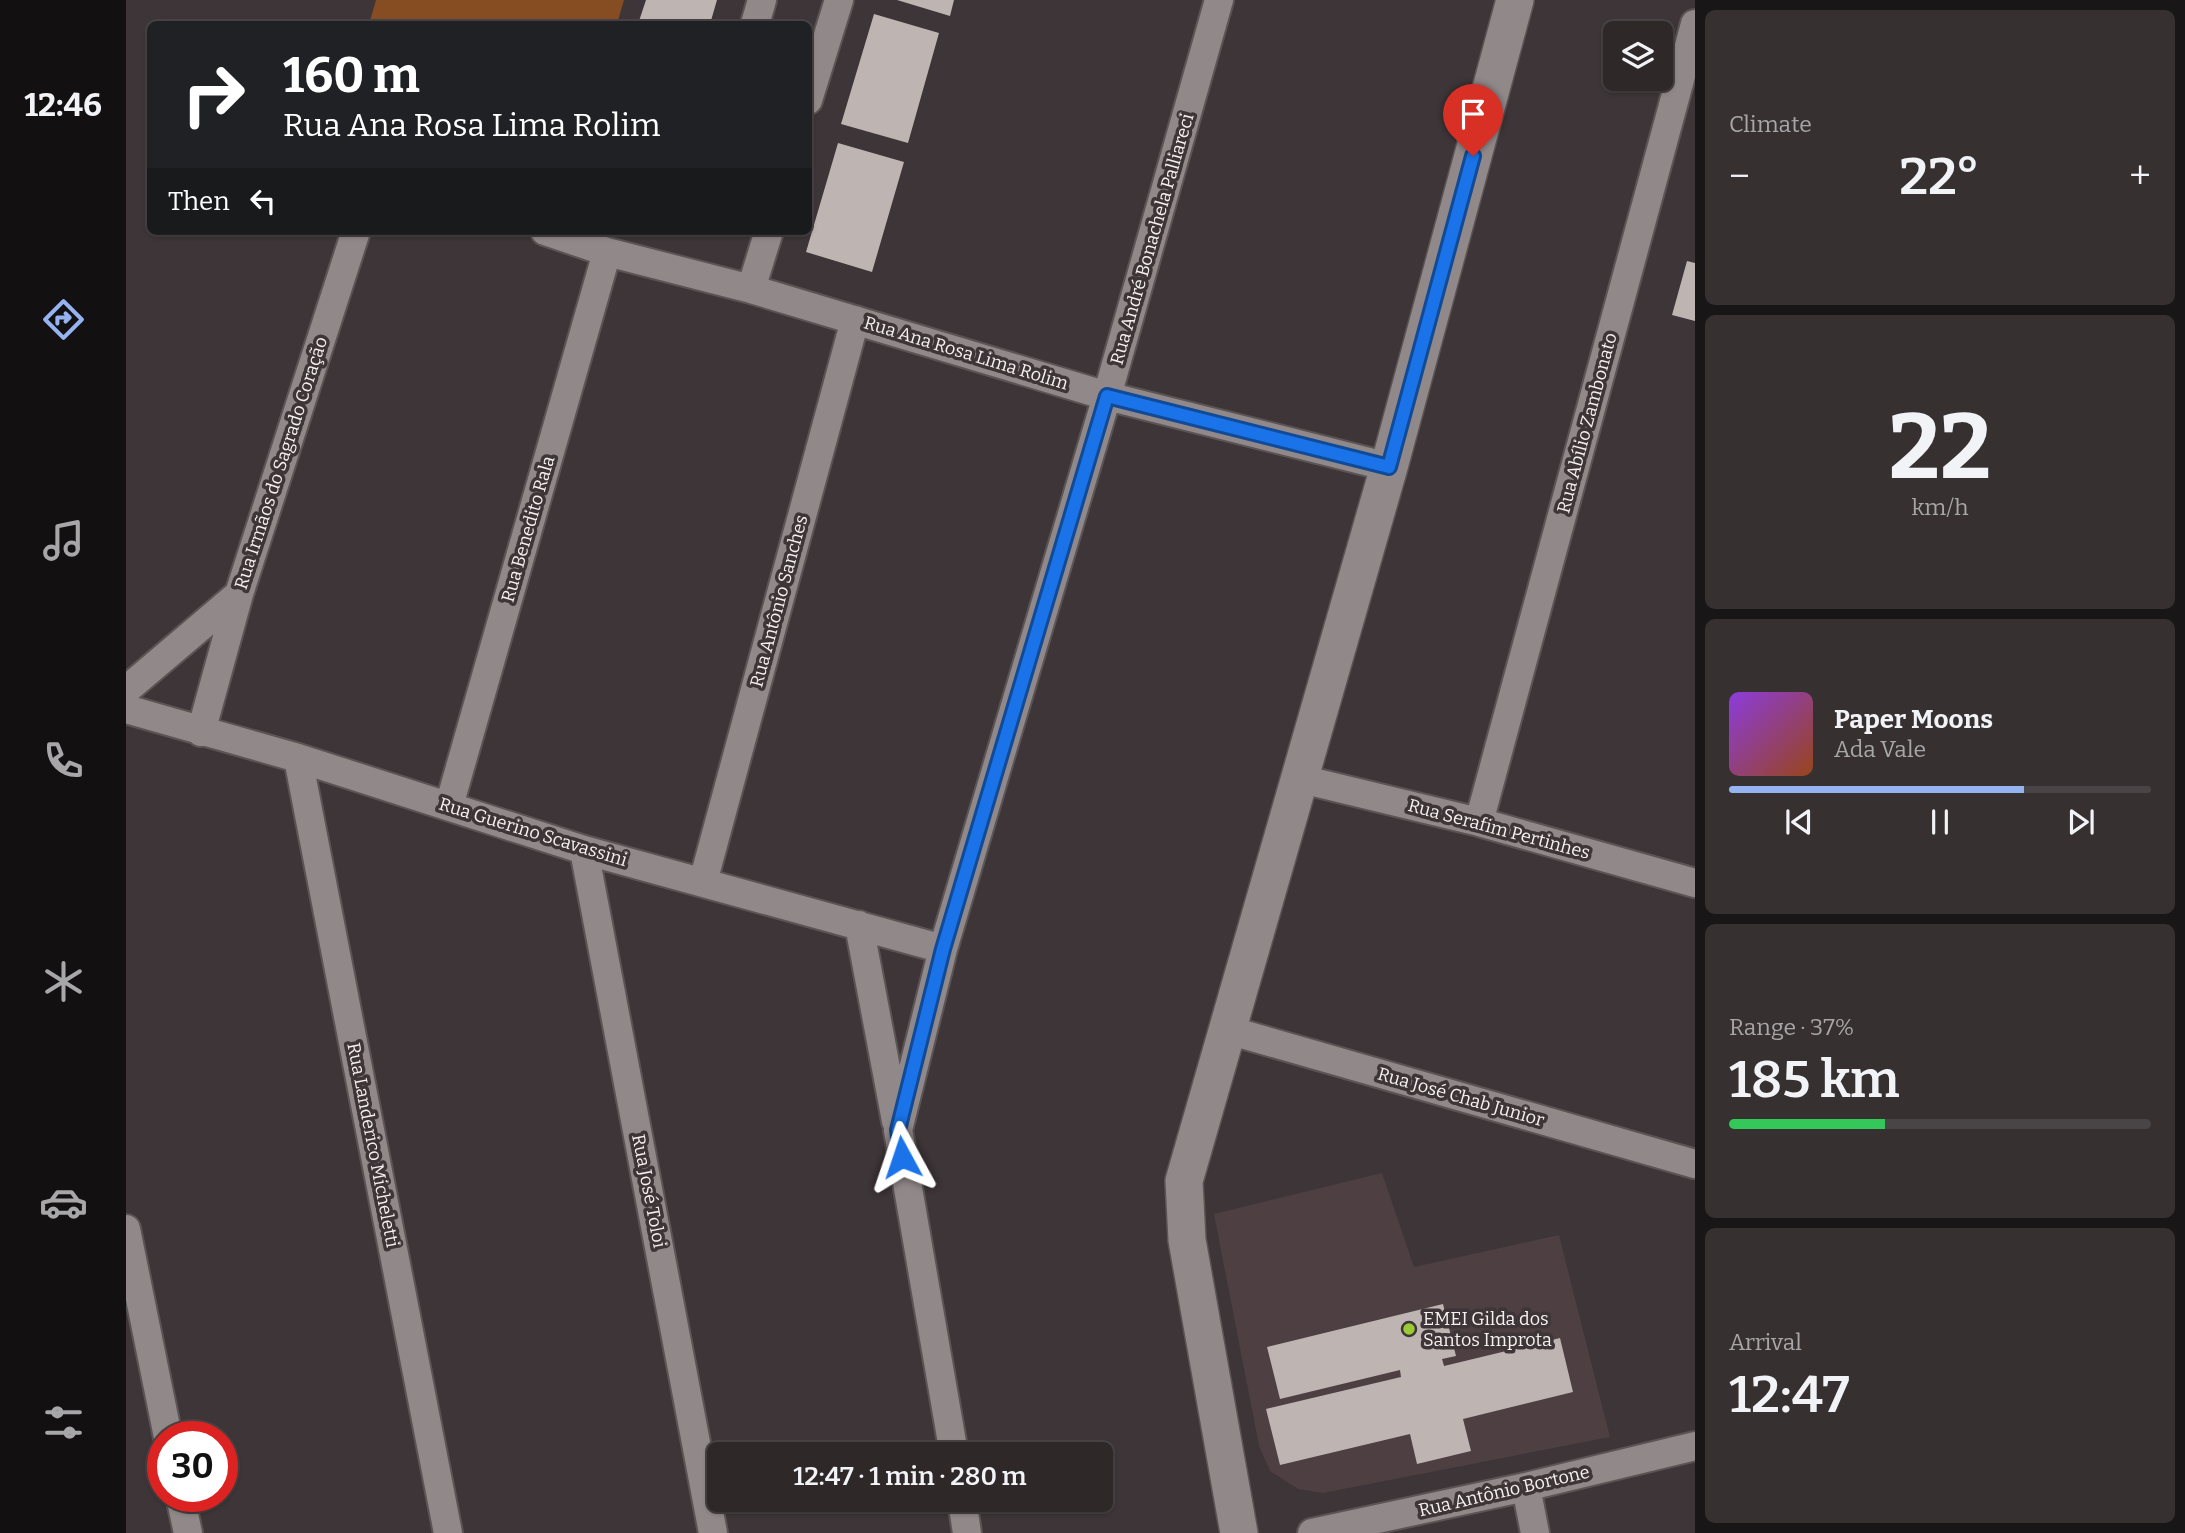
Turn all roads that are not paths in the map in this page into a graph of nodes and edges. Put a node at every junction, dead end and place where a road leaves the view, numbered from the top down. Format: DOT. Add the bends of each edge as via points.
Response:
graph roads {
  1 [pos="762,0"];
  2 [pos="839,0"];
  3 [pos="1219,0"];
  4 [pos="1515,0"];
  5 [pos="756,21"];
  6 [pos="1695,24"];
  7 [pos="812,87"];
  8 [pos="355,235"];
  9 [pos="557,235"];
  10 [pos="768,235"];
  11 [pos="607,252"];
  12 [pos="751,289"];
  13 [pos="855,320"];
  14 [pos="1107,396"];
  15 [pos="1389,467"];
  16 [pos="239,594"];
  17 [pos="126,690"];
  18 [pos="126,709"];
  19 [pos="201,732"];
  20 [pos="298,758"];
  21 [pos="1301,779"];
  22 [pos="449,806"];
  23 [pos="1479,822"];
  24 [pos="584,850"];
  25 [pos="703,882"];
  26 [pos="1695,883"];
  27 [pos="859,925"];
  28 [pos="943,949"];
  29 [pos="1228,1030"];
  30 [pos="898,1130"];
  31 [pos="1695,1164"];
  32 [pos="126,1229"];
  33 [pos="165,1421"];
  34 [pos="952,1442"];
  35 [pos="1695,1446"];
  36 [pos="1526,1487"];
  37 [pos="183,1512"];
  38 [pos="964,1512"];
  39 [pos="188,1533"];
  40 [pos="447,1533"];
  41 [pos="713,1533"];
  42 [pos="967,1533"];
  43 [pos="1239,1533"];
  44 [pos="1312,1533"];
  45 [pos="1535,1533"];
  1 -- 5 [label="street"];
  2 -- 7 [label="street"];
  3 -- 14 [label="street, Rua André Bonachela Palliareci"];
  4 -- 15 [label="street"];
  6 -- 23 [label="street, Rua Abílio Zambonato"];
  8 -- 16 [label="street, Rua Irmãos do Sagrado Coração"];
  9 -- 11 [label="street, Rua Ana Rosa Lima Rolim"];
  10 -- 12 [label="street"];
  11 -- 12 [label="street, Rua Ana Rosa Lima Rolim"];
  11 -- 22 [label="street, Rua Benedito Rala"];
  12 -- 13 [label="street, Rua Ana Rosa Lima Rolim"];
  13 -- 14 [label="street, Rua Ana Rosa Lima Rolim"];
  13 -- 25 [label="street, Rua Antônio Sanches"];
  14 -- 15 [label="street, Rua Ana Rosa Lima Rolim"];
  14 -- 28 [label="street, Rua André Bonachela Palliareci"];
  15 -- 21 [label="street"];
  16 -- 17 [label="street, Rua Irmãos do Sagrado Coração"];
  16 -- 19 [label="street"];
  18 -- 19 [label="street, Rua Guerino Scavassini"];
  19 -- 20 [label="street, Rua Guerino Scavassini"];
  20 -- 22 [label="street, Rua Guerino Scavassini"];
  20 -- 40 [label="street, Rua Landerico Micheletti"];
  21 -- 23 [label="street, Rua Serafim Pertinhes"];
  21 -- 29 [label="street"];
  22 -- 24 [label="street, Rua Guerino Scavassini"];
  23 -- 26 [label="street, Rua Serafim Pertinhes"];
  24 -- 25 [label="street, Rua Guerino Scavassini"];
  24 -- 41 [label="street, Rua José Toloi"];
  25 -- 27 [label="street, Rua Guerino Scavassini"];
  27 -- 28 [label="street, Rua Guerino Scavassini"];
  27 -- 30 [label="street"];
  28 -- 30 [label="street, Rua André Bonachela Palliareci"];
  29 -- 31 [label="street, Rua José Chab Junior"];
  29 -- 43 [label="street" via="1184,1181 1186,1240"];
  30 -- 34 [label="street, Rua André Bonachela Palliareci"];
  32 -- 33 [label="street"];
  35 -- 36 [label="street, Rua Antônio Bortone"];
  36 -- 44 [label="street, Rua Antônio Bortone"];
  36 -- 45 [label="street"];
  37 -- 39 [label="street"];
  38 -- 42 [label="street"];
}
